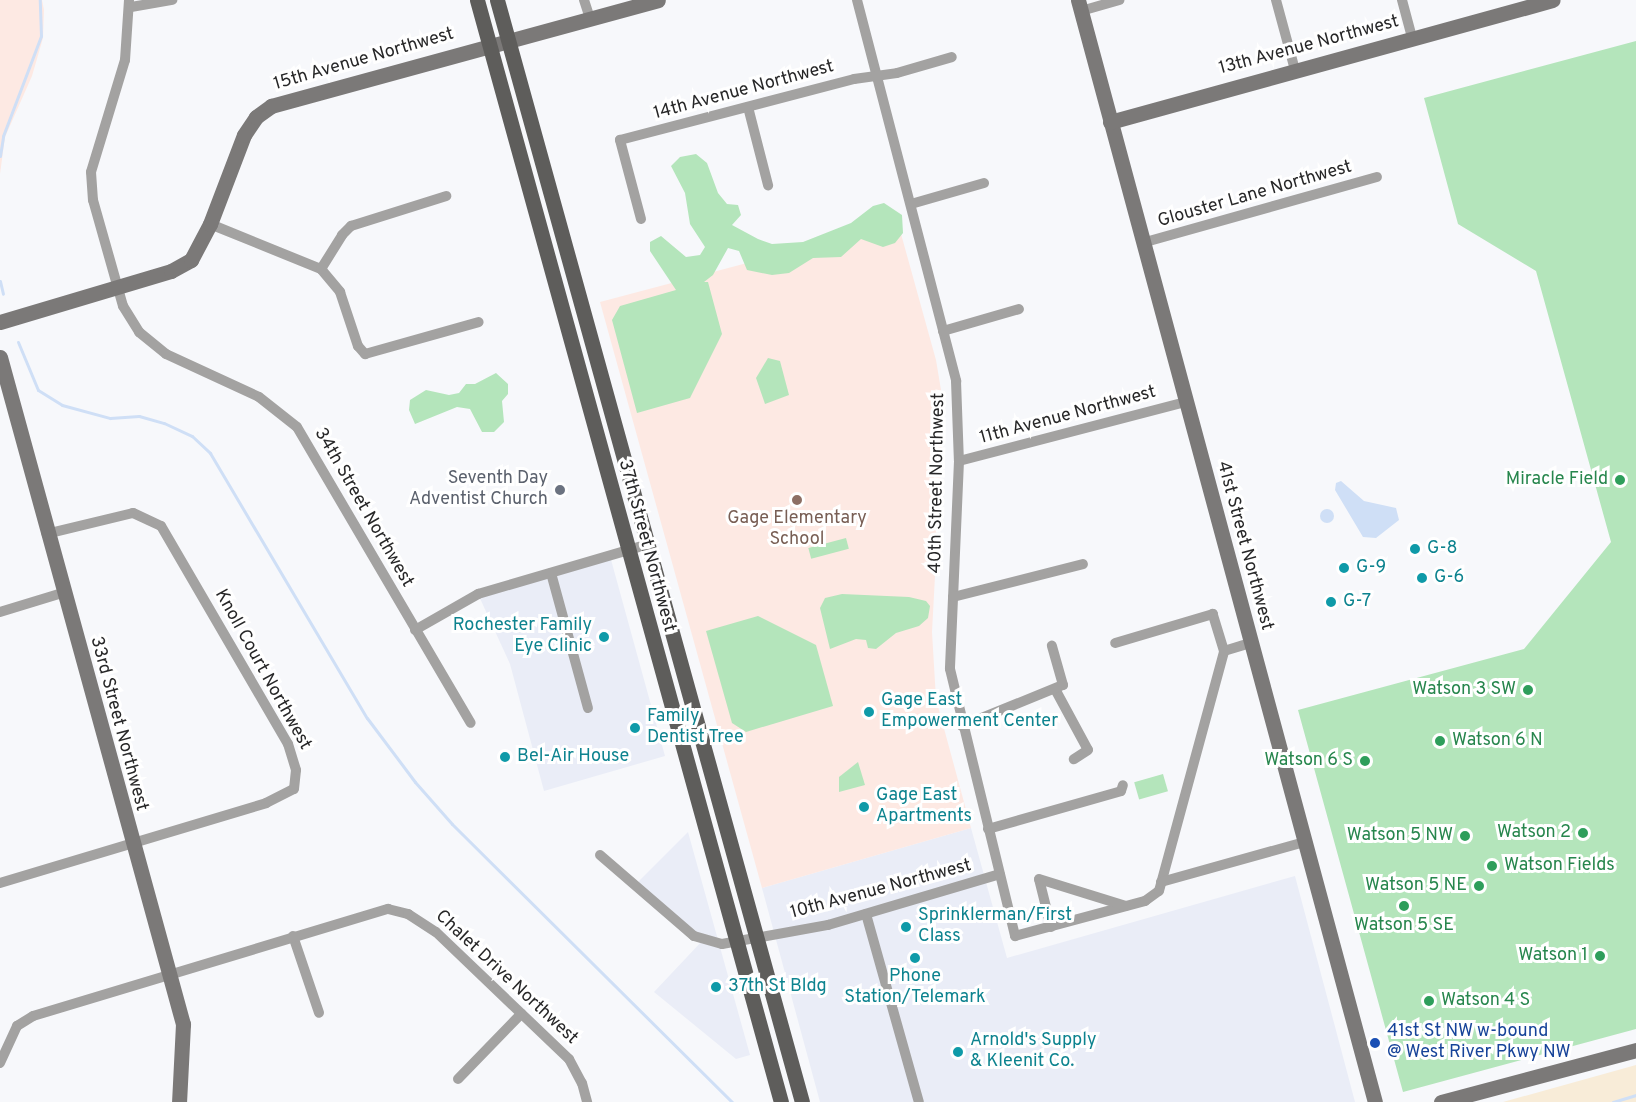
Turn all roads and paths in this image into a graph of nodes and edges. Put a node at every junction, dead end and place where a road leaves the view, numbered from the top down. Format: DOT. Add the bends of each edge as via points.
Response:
graph roads {
  1 [pos="172,0"];
  2 [pos="477,0"];
  3 [pos="497,0"];
  4 [pos="584,0"];
  5 [pos="658,0"];
  6 [pos="858,0"];
  7 [pos="1119,0"];
  8 [pos="1276,0"];
  9 [pos="1402,0"];
  10 [pos="1545,1"];
  11 [pos="130,3"];
  12 [pos="1079,5"];
  13 [pos="590,18"];
  14 [pos="1412,38"];
  15 [pos="508,40"];
  16 [pos="489,45"];
  17 [pos="952,57"];
  18 [pos="1295,70"];
  19 [pos="877,74"];
  20 [pos="748,107"];
  21 [pos="1110,122"];
  22 [pos="1377,177"];
  23 [pos="984,183"];
  24 [pos="768,185"];
  25 [pos="446,196"];
  26 [pos="911,204"];
  27 [pos="641,219"];
  28 [pos="210,224"];
  29 [pos="1142,243"];
  30 [pos="321,270"];
  31 [pos="117,287"];
  32 [pos="1019,309"];
  33 [pos="0,322"];
  34 [pos="479,322"];
  35 [pos="943,331"];
  36 [pos="0,357"];
  37 [pos="1185,402"];
  38 [pos="959,461"];
  39 [pos="46,534"];
  40 [pos="646,545"];
  41 [pos="626,551"];
  42 [pos="1083,564"];
  43 [pos="551,573"];
  44 [pos="62,593"];
  45 [pos="953,597"];
  46 [pos="0,612"];
  47 [pos="415,630"];
  48 [pos="1115,643"];
  49 [pos="1250,643"];
  50 [pos="1052,646"];
  51 [pos="1224,651"];
  52 [pos="1055,688"];
  53 [pos="588,708"];
  54 [pos="471,723"];
  55 [pos="962,726"];
  56 [pos="1074,759"];
  57 [pos="1123,785"];
  58 [pos="988,829"];
  59 [pos="1304,842"];
  60 [pos="130,843"];
  61 [pos="600,855"];
  62 [pos="1000,874"];
  63 [pos="1161,882"];
  64 [pos="0,883"];
  65 [pos="1127,906"];
  66 [pos="866,914"];
  67 [pos="1051,927"];
  68 [pos="292,936"];
  69 [pos="756,939"];
  70 [pos="735,944"];
  71 [pos="169,972"];
  72 [pos="319,1013"];
  73 [pos="521,1014"];
  74 [pos="1636,1050"];
  75 [pos="0,1063"];
  76 [pos="458,1079"];
  77 [pos="179,1102"];
  78 [pos="587,1102"];
  79 [pos="781,1102"];
  80 [pos="802,1102"];
  81 [pos="919,1102"];
  82 [pos="1375,1102"];
  83 [pos="1442,1102"];
  1 -- 11 [label="street"];
  2 -- 16 [label="main road, 37th Street Northwest"];
  3 -- 15 [label="main road, 37th Street Northwest"];
  4 -- 13 [label="street"];
  5 -- 13 [label="street, 15th Avenue Northwest"];
  6 -- 19 [label="street, 40th Street Northwest"];
  7 -- 12 [label="street"];
  8 -- 18 [label="street"];
  9 -- 14 [label="street"];
  10 -- 14 [label="street, 13th Avenue Northwest"];
  11 -- 31 [label="street, 34th Street Northwest" via="125,60 91,172 93,200"];
  12 -- 21 [label="street, 41st Street Northwest"];
  13 -- 15 [label="street, 15th Avenue Northwest"];
  14 -- 18 [label="street, 13th Avenue Northwest"];
  15 -- 16 [label="street, 15th Avenue Northwest"];
  15 -- 40 [label="main road, 37th Street Northwest"];
  16 -- 28 [label="street, 15th Avenue Northwest" via="265,109 244,135"];
  16 -- 41 [label="main road, 37th Street Northwest"];
  17 -- 19 [label="street, 14th Avenue Northwest"];
  18 -- 21 [label="street, 13th Avenue Northwest"];
  19 -- 20 [label="street, 14th Avenue Northwest"];
  19 -- 26 [label="street, 40th Street Northwest"];
  20 -- 24 [label="street"];
  20 -- 27 [label="street, 14th Avenue Northwest" via="620,141"];
  21 -- 29 [label="street, 41st Street Northwest"];
  22 -- 29 [label="street, Glouster Lane Northwest"];
  23 -- 26 [label="street"];
  25 -- 30 [label="street" via="351,226"];
  26 -- 35 [label="street, 40th Street Northwest"];
  28 -- 30 [label="street"];
  28 -- 31 [label="street, 15th Avenue Northwest" via="197,253 182,266"];
  29 -- 37 [label="street, 41st Street Northwest"];
  30 -- 34 [label="street" via="340,292 358,346 365,354"];
  31 -- 33 [label="street, 15th Avenue Northwest"];
  31 -- 47 [label="street, 34th Street Northwest" via="134,325 155,347 259,397 297,427"];
  32 -- 35 [label="street"];
  35 -- 38 [label="street, 40th Street Northwest" via="958,395"];
  36 -- 39 [label="street, 33rd Street Northwest"];
  37 -- 38 [label="street, 11th Avenue Northwest"];
  37 -- 49 [label="street, 41st Street Northwest"];
  38 -- 45 [label="street, 40th Street Northwest"];
  39 -- 44 [label="street, 33rd Street Northwest"];
  39 -- 60 [label="street, Knoll Court Northwest" via="133,513 161,526 294,756 294,789 282,797"];
  40 -- 41 [label="street"];
  40 -- 69 [label="main road, 37th Street Northwest"];
  41 -- 43 [label="street"];
  41 -- 70 [label="main road, 37th Street Northwest"];
  42 -- 45 [label="street"];
  43 -- 47 [label="street" via="478,594"];
  43 -- 53 [label="street"];
  44 -- 46 [label="street"];
  44 -- 60 [label="street, 33rd Street Northwest"];
  45 -- 55 [label="street, 40th Street Northwest" via="950,669"];
  47 -- 54 [label="street, 34th Street Northwest"];
  48 -- 51 [label="street" via="1213,614"];
  49 -- 51 [label="street"];
  49 -- 59 [label="street, 41st Street Northwest"];
  50 -- 52 [label="street" via="1063,685"];
  51 -- 63 [label="street"];
  52 -- 55 [label="street"];
  52 -- 56 [label="street" via="1088,750"];
  55 -- 58 [label="street, 40th Street Northwest"];
  57 -- 58 [label="street" via="1121,790"];
  58 -- 62 [label="street, 40th Street Northwest"];
  59 -- 63 [label="street"];
  59 -- 82 [label="street, 41st Street Northwest"];
  60 -- 64 [label="street"];
  60 -- 71 [label="street, 33rd Street Northwest"];
  61 -- 70 [label="street" via="694,936 712,943"];
  62 -- 66 [label="street, 10th Avenue Northwest"];
  62 -- 67 [label="street, 40th Street Northwest" via="1015,936"];
  63 -- 65 [label="street" via="1154,897"];
  65 -- 67 [label="street"];
  65 -- 67 [label="street" via="1039,879"];
  66 -- 69 [label="street, 10th Avenue Northwest"];
  66 -- 81 [label="street"];
  68 -- 71 [label="street, Chalet Drive Northwest"];
  68 -- 72 [label="street"];
  68 -- 73 [label="street, Chalet Drive Northwest" via="380,909 408,914 436,933"];
  69 -- 70 [label="street, 10th Avenue Northwest"];
  69 -- 80 [label="main road, 37th Street Northwest"];
  70 -- 79 [label="main road, 37th Street Northwest"];
  71 -- 75 [label="street, Chalet Drive Northwest" via="23,1020 11,1035"];
  71 -- 77 [label="street, 33rd Street Northwest" via="185,1040"];
  73 -- 76 [label="street"];
  73 -- 78 [label="street, Chalet Drive Northwest" via="569,1059"];
  74 -- 83 [label="street"];
}
